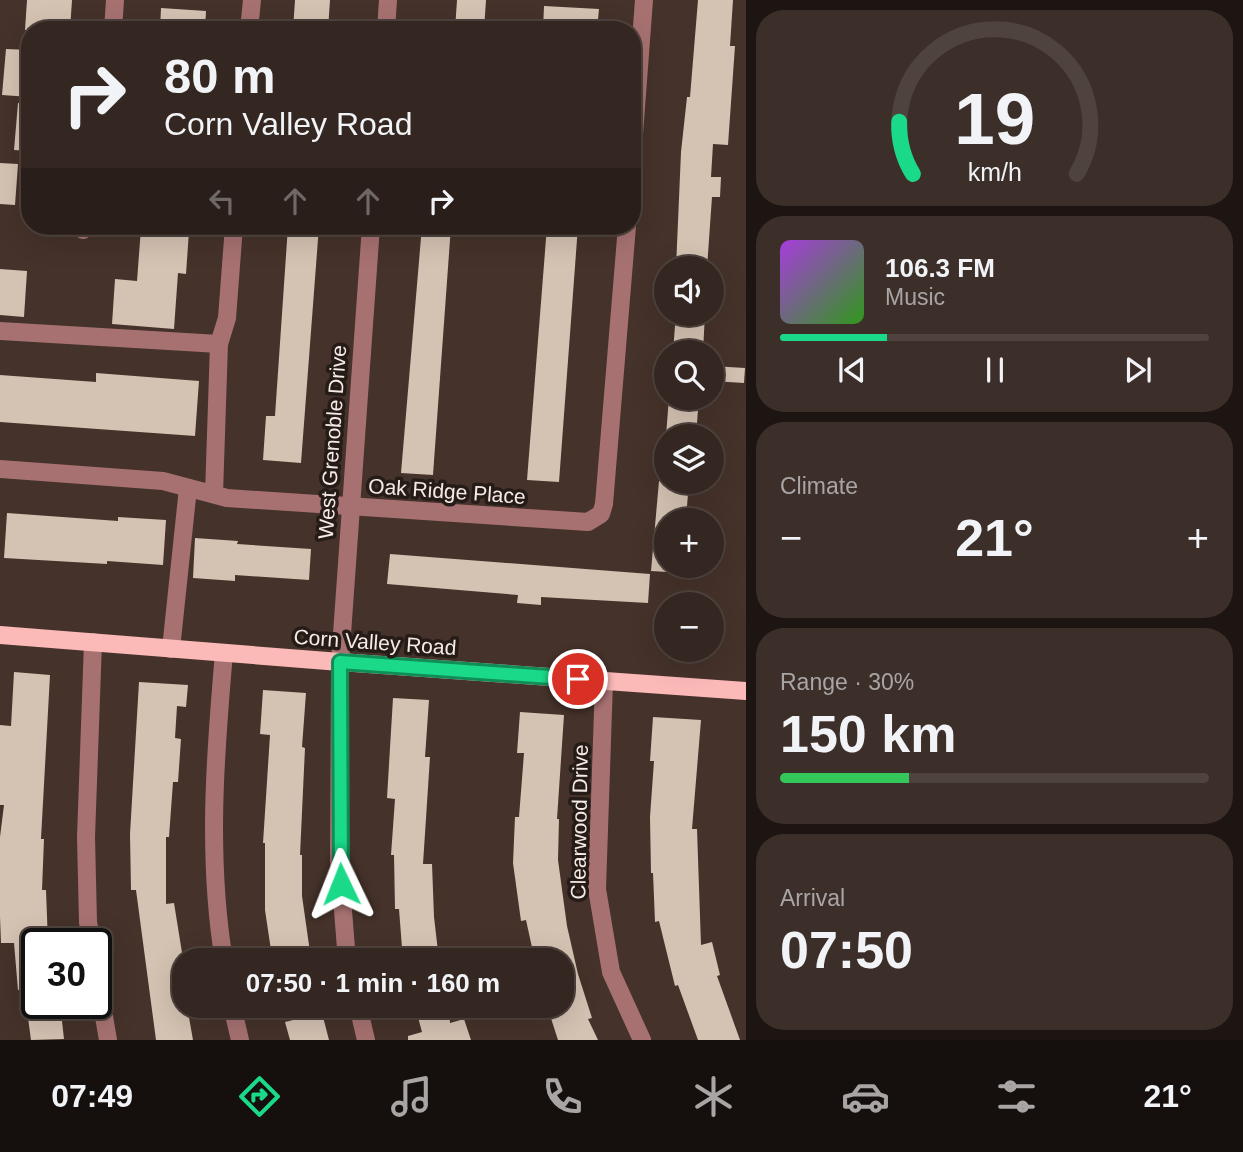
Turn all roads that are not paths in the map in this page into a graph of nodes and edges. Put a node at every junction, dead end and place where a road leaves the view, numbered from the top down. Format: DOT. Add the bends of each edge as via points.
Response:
graph roads {
  1 [pos="115,0"];
  2 [pos="252,0"];
  3 [pos="388,0"];
  4 [pos="644,0"];
  5 [pos="114,21"];
  6 [pos="250,21"];
  7 [pos="387,21"];
  8 [pos="641,40"];
  9 [pos="233,235"];
  10 [pos="370,235"];
  11 [pos="626,235"];
  12 [pos="0,331"];
  13 [pos="219,344"];
  14 [pos="0,469"];
  15 [pos="188,488"];
  16 [pos="214,494"];
  17 [pos="350,507"];
  18 [pos="0,635"];
  19 [pos="93,642"];
  20 [pos="171,649"];
  21 [pos="224,653"];
  22 [pos="340,662"];
  23 [pos="604,681"];
  24 [pos="746,691"];
  25 [pos="89,928"];
  26 [pos="223,948"];
  27 [pos="346,948"];
  28 [pos="235,1018"];
  29 [pos="361,1018"];
  30 [pos="104,1019"];
  31 [pos="108,1040"];
  32 [pos="240,1040"];
  33 [pos="366,1040"];
  34 [pos="642,1040"];
  1 -- 5 [label="street"];
  2 -- 6 [label="street"];
  3 -- 7 [label="street"];
  4 -- 8 [label="street"];
  9 -- 13 [label="street" via="227,318"];
  10 -- 17 [label="street, West Grenoble Drive"];
  11 -- 17 [label="street, Oak Ridge Place" via="601,514 588,523"];
  12 -- 13 [label="street"];
  13 -- 16 [label="street"];
  14 -- 15 [label="street, Oak Ridge Place" via="163,481"];
  15 -- 16 [label="street, Oak Ridge Place"];
  15 -- 20 [label="street"];
  16 -- 17 [label="street, Oak Ridge Place"];
  17 -- 22 [label="street, West Grenoble Drive"];
  18 -- 19 [label="main road, Corn Valley Road"];
  19 -- 20 [label="main road, Corn Valley Road"];
  19 -- 25 [label="street" via="86,837"];
  20 -- 21 [label="main road, Corn Valley Road"];
  21 -- 22 [label="main road, Corn Valley Road"];
  21 -- 26 [label="street" via="213,827"];
  22 -- 23 [label="main road, Corn Valley Road"];
  22 -- 27 [label="street, West Grenoble Drive" via="340,860"];
  23 -- 24 [label="main road, Corn Valley Road"];
  23 -- 34 [label="street, Clearwood Drive" via="597,889 611,972"];
  28 -- 32 [label="street"];
  29 -- 33 [label="street"];
  30 -- 31 [label="street"];
}
